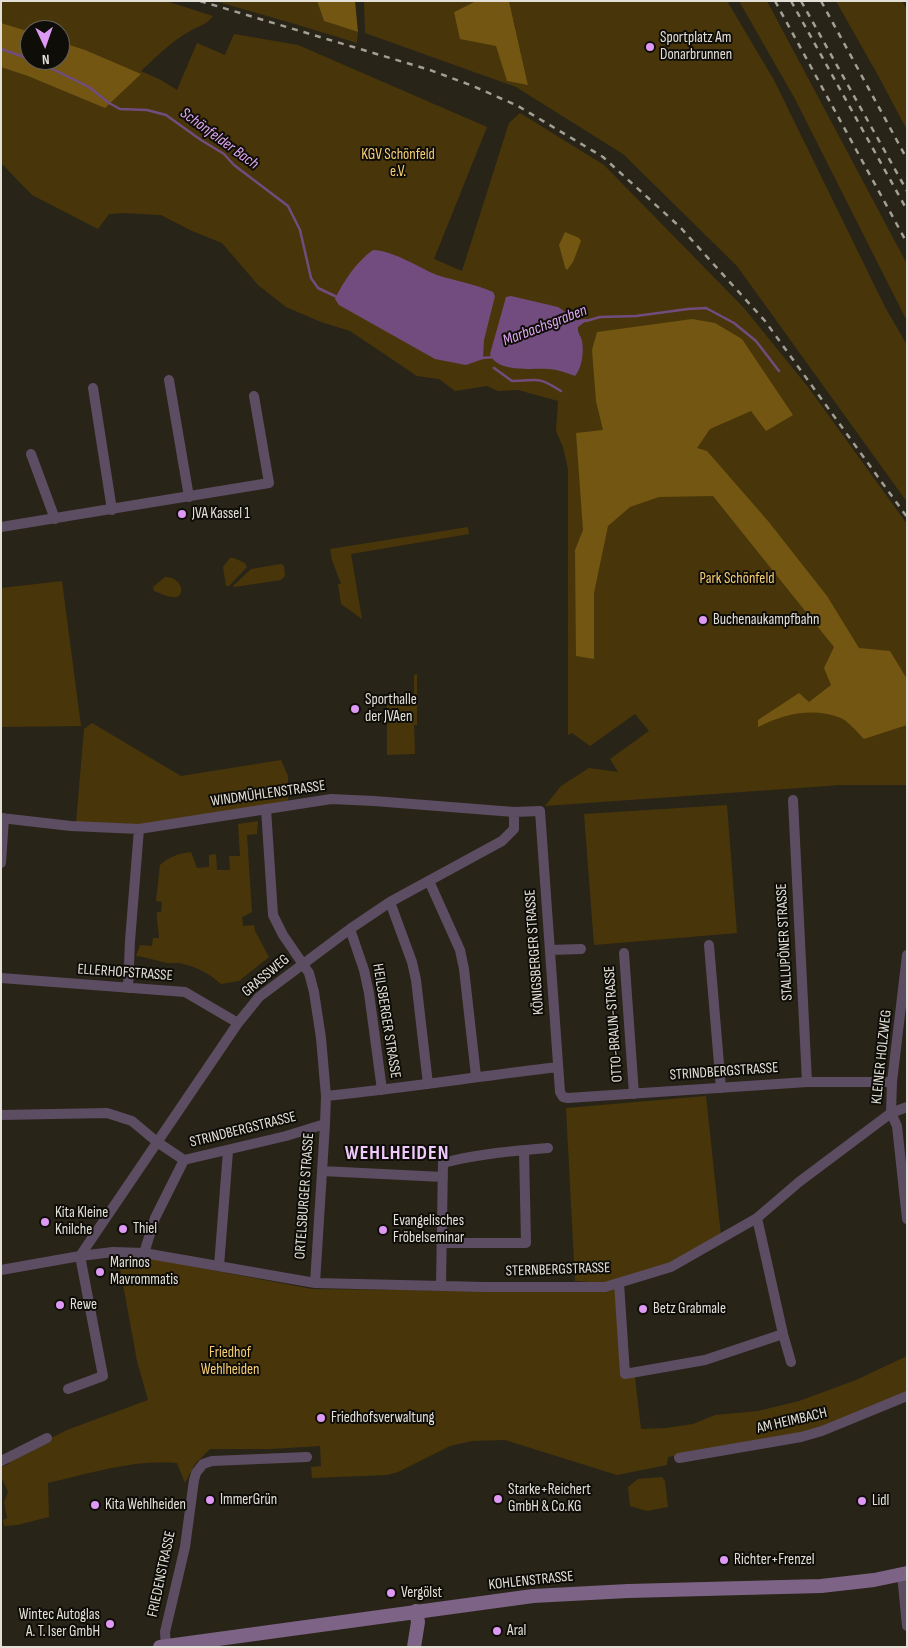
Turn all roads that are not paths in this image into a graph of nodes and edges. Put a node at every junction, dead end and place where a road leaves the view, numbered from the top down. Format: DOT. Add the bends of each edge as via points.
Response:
graph roads {
  1 [pos="170,380"];
  2 [pos="93,388"];
  3 [pos="254,396"];
  4 [pos="31,454"];
  5 [pos="189,497"];
  6 [pos="112,510"];
  7 [pos="54,519"];
  8 [pos="1,528"];
  9 [pos="793,800"];
  10 [pos="266,808"];
  11 [pos="540,810"];
  12 [pos="514,812"];
  13 [pos="3,818"];
  14 [pos="139,829"];
  15 [pos="1,863"];
  16 [pos="429,881"];
  17 [pos="390,902"];
  18 [pos="350,929"];
  19 [pos="709,945"];
  20 [pos="581,949"];
  21 [pos="550,950"];
  22 [pos="624,953"];
  23 [pos="907,955"];
  24 [pos="303,964"];
  25 [pos="1,978"];
  26 [pos="128,988"];
  27 [pos="238,1023"];
  28 [pos="558,1067"];
  29 [pos="476,1076"];
  30 [pos="807,1082"];
  31 [pos="892,1082"];
  32 [pos="428,1084"];
  33 [pos="721,1088"];
  34 [pos="382,1090"];
  35 [pos="560,1092"];
  36 [pos="634,1094"];
  37 [pos="326,1096"];
  38 [pos="907,1106"];
  39 [pos="891,1113"];
  40 [pos="1,1115"];
  41 [pos="325,1124"];
  42 [pos="157,1142"];
  43 [pos="548,1148"];
  44 [pos="524,1150"];
  45 [pos="228,1151"];
  46 [pos="184,1160"];
  47 [pos="322,1171"];
  48 [pos="443,1177"];
  49 [pos="757,1218"];
  50 [pos="907,1219"];
  51 [pos="442,1243"];
  52 [pos="144,1253"];
  53 [pos="80,1256"];
  54 [pos="219,1266"];
  55 [pos="1,1270"];
  56 [pos="315,1283"];
  57 [pos="619,1283"];
  58 [pos="441,1286"];
  59 [pos="783,1334"];
  60 [pos="791,1362"];
  61 [pos="68,1389"];
  62 [pos="907,1396"];
  63 [pos="47,1438"];
  64 [pos="307,1457"];
  65 [pos="678,1458"];
  66 [pos="1,1462"];
  67 [pos="904,1573"];
  68 [pos="416,1611"];
  69 [pos="906,1614"];
  70 [pos="907,1626"];
  71 [pos="164,1646"];
  72 [pos="414,1647"];
  1 -- 5 [label="street"];
  2 -- 6 [label="street"];
  3 -- 5 [label="street" via="269,483"];
  4 -- 7 [label="street"];
  5 -- 6 [label="street"];
  6 -- 7 [label="street"];
  7 -- 8 [label="street"];
  9 -- 30 [label="street, STALLUPÖNER STRASSE"];
  10 -- 12 [label="street, WINDMÜHLENSTRASSE" via="331,799"];
  10 -- 14 [label="street, WINDMÜHLENSTRASSE"];
  10 -- 24 [label="street, ORTELSBURGER STRASSE" via="273,915"];
  11 -- 12 [label="street, WINDMÜHLENSTRASSE"];
  11 -- 21 [label="street, KÖNIGSBERGER STRASSE"];
  12 -- 16 [label="street, GRASSWEG" via="514,829 502,841"];
  13 -- 14 [label="street, WINDMÜHLENSTRASSE"];
  13 -- 15 [label="street"];
  14 -- 26 [label="street"];
  16 -- 17 [label="street, GRASSWEG"];
  16 -- 29 [label="street" via="460,950"];
  17 -- 18 [label="street, GRASSWEG"];
  17 -- 32 [label="street" via="416,980"];
  18 -- 24 [label="street, GRASSWEG"];
  18 -- 34 [label="street, HEILSBERGER STRASSE" via="369,992"];
  19 -- 33 [label="street"];
  20 -- 21 [label="street"];
  21 -- 28 [label="street, KÖNIGSBERGER STRASSE"];
  22 -- 36 [label="street, OTTO-BRAUN-STRASSE"];
  23 -- 31 [label="street, KLEINER HOLZWEG"];
  24 -- 27 [label="street, GRASSWEG" via="259,998"];
  24 -- 37 [label="street, ORTELSBURGER STRASSE" via="314,992"];
  25 -- 26 [label="street, ELLERHOFSTRASSE"];
  26 -- 27 [label="street, ELLERHOFSTRASSE" via="185,992"];
  27 -- 42 [label="street, GRASSWEG"];
  28 -- 29 [label="street"];
  28 -- 35 [label="street, KÖNIGSBERGER STRASSE"];
  29 -- 32 [label="street"];
  30 -- 31 [label="street, STRINDBERGSTRASSE"];
  30 -- 33 [label="street, STRINDBERGSTRASSE"];
  31 -- 39 [label="street, KLEINER HOLZWEG"];
  32 -- 34 [label="street"];
  33 -- 36 [label="street, STRINDBERGSTRASSE"];
  34 -- 37 [label="street"];
  35 -- 36 [label="street, STRINDBERGSTRASSE" via="568,1098"];
  37 -- 41 [label="street, ORTELSBURGER STRASSE"];
  38 -- 39 [label="street, STERNBERGSTRASSE"];
  39 -- 49 [label="street, STERNBERGSTRASSE"];
  39 -- 50 [label="street, KLEINER HOLZWEG" via="897,1126"];
  40 -- 42 [label="street, STRINDBERGSTRASSE" via="107,1113 132,1122"];
  41 -- 45 [label="street, STRINDBERGSTRASSE"];
  41 -- 47 [label="street, ORTELSBURGER STRASSE"];
  42 -- 46 [label="street, STRINDBERGSTRASSE"];
  42 -- 53 [label="street, GRASSWEG"];
  43 -- 44 [label="street"];
  44 -- 48 [label="street" via="443,1163"];
  44 -- 51 [label="street" via="526,1243"];
  45 -- 46 [label="street, STRINDBERGSTRASSE"];
  45 -- 54 [label="street"];
  46 -- 52 [label="street" via="155,1218"];
  47 -- 48 [label="street"];
  47 -- 56 [label="street, ORTELSBURGER STRASSE"];
  48 -- 51 [label="street"];
  49 -- 57 [label="street, STERNBERGSTRASSE" via="671,1267"];
  49 -- 59 [label="street"];
  51 -- 58 [label="street"];
  52 -- 53 [label="street, STERNBERGSTRASSE"];
  52 -- 54 [label="street, STERNBERGSTRASSE"];
  53 -- 55 [label="street, STERNBERGSTRASSE"];
  53 -- 61 [label="street" via="103,1376"];
  54 -- 56 [label="street, STERNBERGSTRASSE"];
  56 -- 58 [label="street, STERNBERGSTRASSE"];
  57 -- 58 [label="street, STERNBERGSTRASSE" via="599,1287"];
  57 -- 59 [label="street" via="625,1374 705,1360"];
  59 -- 60 [label="street"];
  62 -- 65 [label="street, AM HEIMBACH" via="822,1432"];
  63 -- 66 [label="street"];
  64 -- 71 [label="street, FRIEDENSTRASSE" via="212,1462 203,1464 196,1473 185,1547"];
  67 -- 68 [label="main road, KOHLENSTRASSE" via="821,1586 542,1596"];
  67 -- 69 [label="street"];
  68 -- 71 [label="main road, KOHLENSTRASSE"];
  68 -- 72 [label="main road" via="418,1622"];
  69 -- 70 [label="street"];
}
